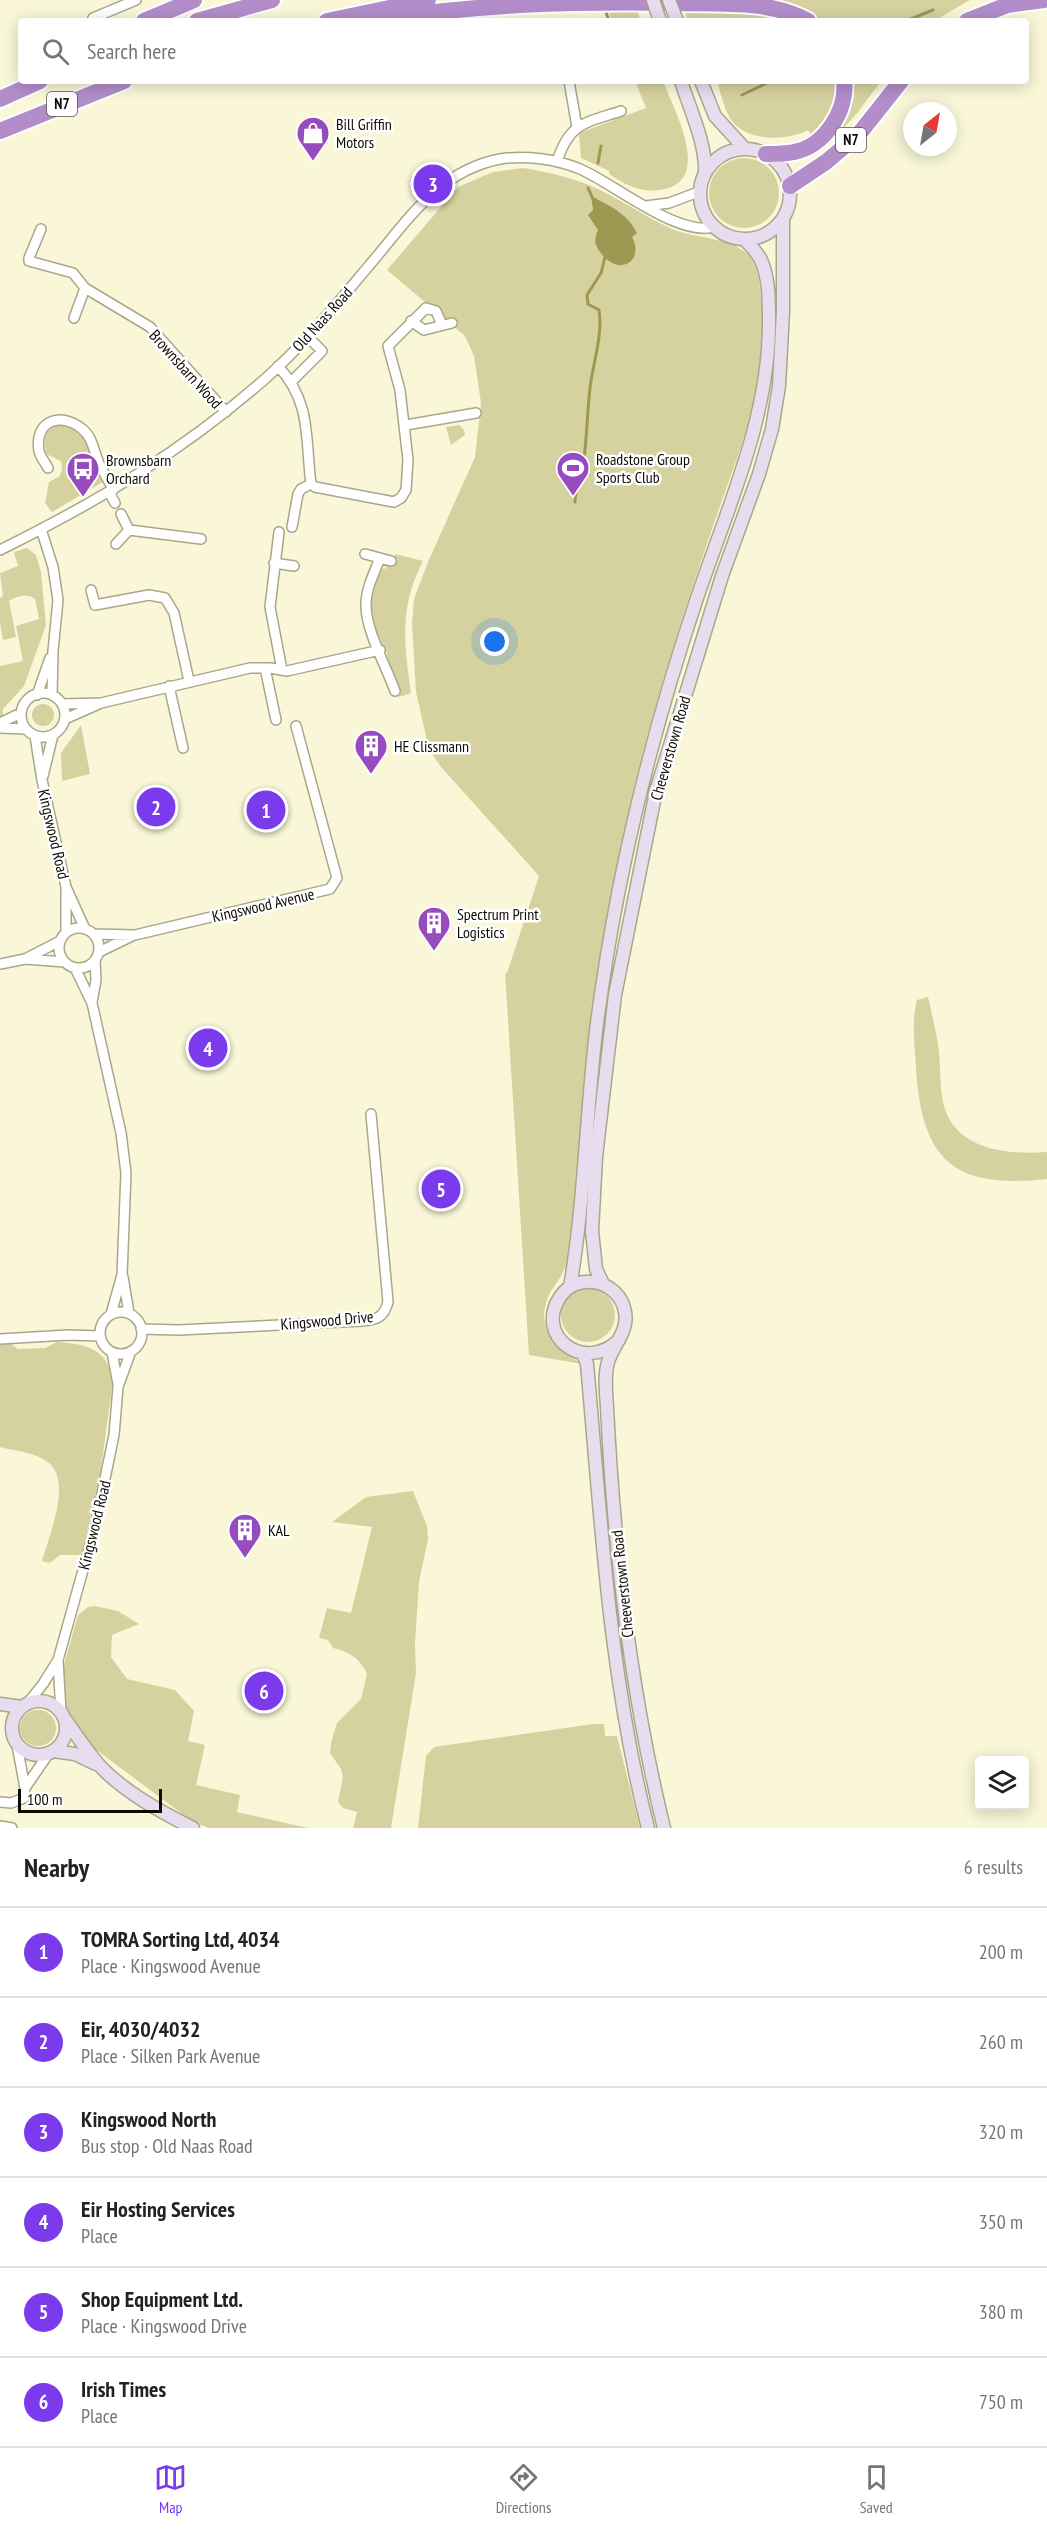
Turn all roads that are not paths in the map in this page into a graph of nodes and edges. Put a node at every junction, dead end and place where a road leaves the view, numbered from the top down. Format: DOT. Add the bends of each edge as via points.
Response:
graph roads {
  1 [pos="136,0"];
  2 [pos="194,0"];
  3 [pos="272,0"];
  4 [pos="428,0"];
  5 [pos="653,0"];
  6 [pos="669,0"];
  7 [pos="1044,0"];
  8 [pos="93,18"];
  9 [pos="151,18"];
  10 [pos="208,18"];
  11 [pos="341,18"];
  12 [pos="396,18"];
  13 [pos="659,18"];
  14 [pos="676,18"];
  15 [pos="802,18"];
  16 [pos="974,18"];
  17 [pos="18,84"];
  18 [pos="33,84"];
  19 [pos="117,84"];
  20 [pos="569,84"];
  21 [pos="682,84"];
  22 [pos="702,84"];
  23 [pos="844,84"];
  24 [pos="899,84"];
  25 [pos="0,93"];
  26 [pos="0,99"];
  27 [pos="621,111"];
  28 [pos="577,127"];
  29 [pos="0,131"];
  30 [pos="745,149"];
  31 [pos="766,154"];
  32 [pos="557,161"];
  33 [pos="705,174"];
  34 [pos="790,186"];
  35 [pos="700,191"];
  36 [pos="643,206"];
  37 [pos="783,219"];
  38 [pos="715,227"];
  39 [pos="41,229"];
  40 [pos="744,239"];
  41 [pos="85,288"];
  42 [pos="74,318"];
  43 [pos="411,321"];
  44 [pos="313,342"];
  45 [pos="278,366"];
  46 [pos="291,382"];
  47 [pos="226,412"];
  48 [pos="476,413"];
  49 [pos="406,425"];
  50 [pos="48,468"];
  51 [pos="311,484"];
  52 [pos="111,491"];
  53 [pos="115,504"];
  54 [pos="121,514"];
  55 [pos="292,527"];
  56 [pos="41,529"];
  57 [pos="129,530"];
  58 [pos="279,532"];
  59 [pos="201,539"];
  60 [pos="116,544"];
  61 [pos="0,550"];
  62 [pos="365,554"];
  63 [pos="380,558"];
  64 [pos="391,561"];
  65 [pos="274,563"];
  66 [pos="294,566"];
  67 [pos="92,590"];
  68 [pos="380,650"];
  69 [pos="53,651"];
  70 [pos="265,668"];
  71 [pos="282,670"];
  72 [pos="189,681"];
  73 [pos="169,686"];
  74 [pos="395,691"];
  75 [pos="36,695"];
  76 [pos="52,695"];
  77 [pos="101,703"];
  78 [pos="62,704"];
  79 [pos="21,713"];
  80 [pos="65,719"];
  81 [pos="276,720"];
  82 [pos="0,723"];
  83 [pos="297,726"];
  84 [pos="0,728"];
  85 [pos="26,729"];
  86 [pos="53,735"];
  87 [pos="34,736"];
  88 [pos="183,748"];
  89 [pos="42,780"];
  90 [pos="66,887"];
  91 [pos="85,929"];
  92 [pos="94,934"];
  93 [pos="135,935"];
  94 [pos="63,937"];
  95 [pos="97,956"];
  96 [pos="25,959"];
  97 [pos="65,962"];
  98 [pos="0,964"];
  99 [pos="75,968"];
  100 [pos="92,1003"];
  101 [pos="370,1114"];
  102 [pos="122,1275"];
  103 [pos="603,1284"];
  104 [pos="570,1287"];
  105 [pos="129,1313"];
  106 [pos="111,1314"];
  107 [pos="141,1329"];
  108 [pos="100,1336"];
  109 [pos="0,1339"];
  110 [pos="619,1340"];
  111 [pos="131,1351"];
  112 [pos="112,1352"];
  113 [pos="583,1354"];
  114 [pos="118,1387"];
  115 [pos="58,1660"];
  116 [pos="0,1704"];
  117 [pos="24,1706"];
  118 [pos="63,1716"];
  119 [pos="0,1725"];
  120 [pos="16,1742"];
  121 [pos="51,1752"];
  122 [pos="100,1766"];
  123 [pos="25,1788"];
  124 [pos="0,1802"];
  125 [pos="0,1826"];
  126 [pos="12,1828"];
  127 [pos="193,1828"];
  128 [pos="648,1828"];
  129 [pos="664,1828"];
  1 -- 8 [label="street"];
  2 -- 9 [label="highway"];
  3 -- 10 [label="highway"];
  4 -- 11 [label="highway"];
  5 -- 13 [label="main road, bridge"];
  6 -- 14 [label="main road, bridge"];
  7 -- 16 [label="highway" via="1007,5"];
  12 -- 15 [label="highway" via="518,4 616,2 737,5 774,9"];
  17 -- 25 [label="highway"];
  18 -- 26 [label="highway, N7"];
  19 -- 29 [label="highway, N7"];
  20 -- 28 [label="street"];
  21 -- 33 [label="main road" via="704,151"];
  22 -- 30 [label="main road" via="716,116"];
  23 -- 31 [label="highway, N7" via="838,116 822,138 796,152"];
  24 -- 34 [label="highway, N7" via="859,134"];
  27 -- 28 [label="street"];
  28 -- 32 [label="street" via="566,138"];
  30 -- 31 [label="main road"];
  30 -- 33 [label="main road" via="722,156"];
  31 -- 34 [label="main road" via="782,168"];
  32 -- 36 [label="street, Old Naas Road" via="594,176"];
  32 -- 45 [label="street, Old Naas Road" via="500,159 452,177 412,212"];
  33 -- 35 [label="main road"];
  34 -- 37 [label="main road"];
  35 -- 36 [label="street" via="659,206"];
  35 -- 38 [label="main road" via="704,211"];
  36 -- 38 [label="street, Old Naas Road" via="705,230"];
  37 -- 40 [label="main road" via="762,236"];
  37 -- 103 [label="main road, Cheeverstown Road" via="783,311 772,429 656,791 615,995 596,1157 592,1230 596,1269"];
  38 -- 40 [label="main road" via="731,237"];
  39 -- 41 [label="street, Brownsbarn Wood" via="29,261 73,273"];
  40 -- 104 [label="main road, Cheeverstown Road" via="760,258 767,280 769,346 764,384 754,432 696,599 641,781 598,1020"];
  41 -- 42 [label="street"];
  41 -- 47 [label="street, Brownsbarn Wood" via="150,327"];
  43 -- 43 [label="street" via="424,330 447,324 431,308"];
  43 -- 49 [label="street" via="388,346"];
  44 -- 46 [label="street" via="322,351"];
  45 -- 46 [label="street"];
  45 -- 47 [label="street, Old Naas Road"];
  46 -- 51 [label="street" via="308,426"];
  47 -- 52 [label="street, Old Naas Road" via="171,454"];
  48 -- 49 [label="street"];
  49 -- 51 [label="street" via="406,489 398,501 389,503"];
  50 -- 52 [label="street" via="39,453 39,434 56,419 72,423 88,435"];
  51 -- 55 [label="street" via="298,494"];
  52 -- 53 [label="street"];
  52 -- 56 [label="street, Old Naas Road"];
  54 -- 57 [label="street"];
  56 -- 61 [label="street, Old Naas Road"];
  56 -- 69 [label="street" via="58,600"];
  57 -- 59 [label="street"];
  57 -- 60 [label="street"];
  58 -- 65 [label="street"];
  62 -- 63 [label="street"];
  63 -- 64 [label="street"];
  63 -- 68 [label="street" via="365,606"];
  65 -- 66 [label="street"];
  65 -- 71 [label="street" via="270,607"];
  67 -- 72 [label="street" via="95,605 148,595 165,598 174,613"];
  68 -- 71 [label="street"];
  68 -- 74 [label="street"];
  69 -- 75 [label="street"];
  69 -- 76 [label="street"];
  70 -- 71 [label="street"];
  70 -- 72 [label="street"];
  70 -- 81 [label="street"];
  72 -- 73 [label="street"];
  73 -- 77 [label="street"];
  73 -- 88 [label="street"];
  75 -- 76 [label="street"];
  75 -- 79 [label="street" via="26,702"];
  76 -- 78 [label="street"];
  77 -- 78 [label="street"];
  77 -- 80 [label="street"];
  78 -- 80 [label="street"];
  79 -- 82 [label="street"];
  79 -- 85 [label="street"];
  80 -- 86 [label="street"];
  83 -- 93 [label="street, Kingswood Avenue" via="337,878 330,889"];
  84 -- 85 [label="street"];
  85 -- 87 [label="street"];
  86 -- 87 [label="street"];
  86 -- 89 [label="street, Kingswood Road"];
  87 -- 89 [label="street, Kingswood Road"];
  89 -- 90 [label="street, Kingswood Road"];
  90 -- 91 [label="street, Kingswood Road"];
  90 -- 94 [label="street, Kingswood Road"];
  91 -- 92 [label="street"];
  91 -- 94 [label="street" via="75,928"];
  92 -- 93 [label="street, Kingswood Avenue"];
  92 -- 95 [label="street" via="99,942"];
  93 -- 95 [label="street, Kingswood Avenue"];
  94 -- 96 [label="street"];
  94 -- 97 [label="street" via="60,955"];
  95 -- 99 [label="street" via="86,967"];
  95 -- 100 [label="street"];
  96 -- 97 [label="street"];
  96 -- 98 [label="street"];
  97 -- 99 [label="street"];
  99 -- 100 [label="street"];
  100 -- 102 [label="street" via="126,1173"];
  101 -- 107 [label="street, Kingswood Drive" via="388,1302 382,1315 362,1321"];
  102 -- 105 [label="street"];
  102 -- 106 [label="street"];
  103 -- 104 [label="main road" via="580,1282"];
  103 -- 110 [label="main road, Cheeverstown Road" via="622,1300 626,1312"];
  104 -- 113 [label="main road, Cheeverstown Road" via="555,1306 555,1331 561,1341"];
  105 -- 106 [label="street"];
  105 -- 107 [label="street"];
  106 -- 108 [label="street" via="102,1323"];
  107 -- 111 [label="street" via="140,1342"];
  108 -- 109 [label="street"];
  108 -- 112 [label="street"];
  110 -- 113 [label="main road" via="603,1352"];
  110 -- 129 [label="main road, Cheeverstown Road" via="612,1350 606,1382 621,1582 638,1710"];
  111 -- 112 [label="street"];
  111 -- 114 [label="street, Kingswood Road"];
  112 -- 114 [label="street, Kingswood Road"];
  113 -- 128 [label="main road, Cheeverstown Road" via="613,1641"];
  114 -- 115 [label="street, Kingswood Road" via="114,1435 102,1495"];
  115 -- 117 [label="street, Kingswood Road"];
  115 -- 118 [label="street, Kingswood Road"];
  116 -- 117 [label="main road"];
  117 -- 118 [label="main road" via="46,1702"];
  117 -- 120 [label="main road" via="11,1729"];
  118 -- 121 [label="main road" via="63,1740"];
  118 -- 122 [label="main road"];
  119 -- 120 [label="main road"];
  120 -- 121 [label="main road" via="31,1754"];
  120 -- 123 [label="street"];
  121 -- 122 [label="main road" via="75,1755"];
  121 -- 123 [label="street"];
  122 -- 127 [label="main road" via="143,1800"];
  123 -- 124 [label="street" via="24,1798"];
  125 -- 126 [label="street"];
}
